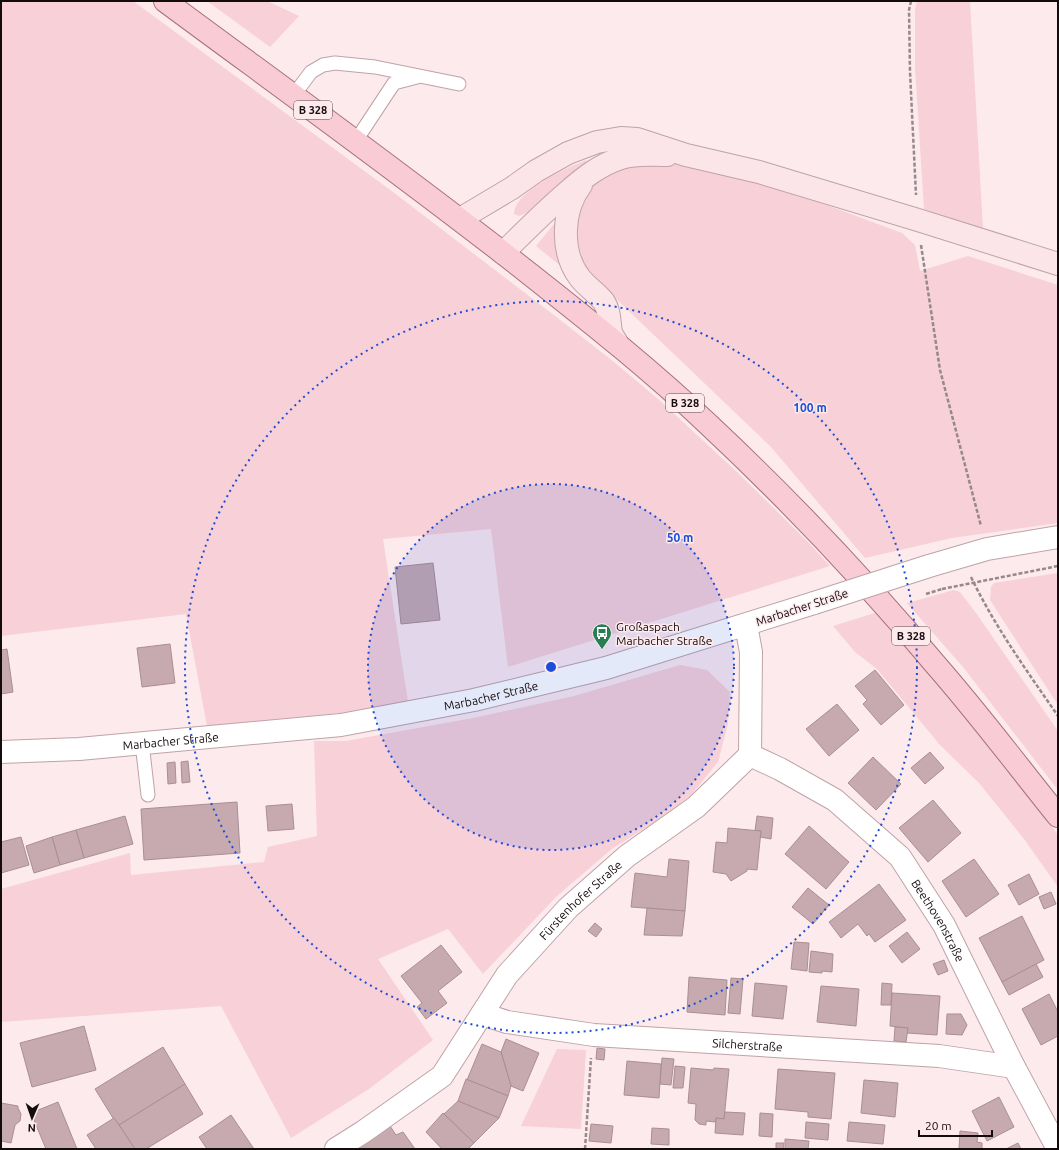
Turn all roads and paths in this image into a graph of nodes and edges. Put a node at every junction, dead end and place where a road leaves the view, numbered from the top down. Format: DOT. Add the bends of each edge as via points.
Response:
graph roads {
  1 [pos="165,1"];
  2 [pos="911,1"];
  3 [pos="419,76"];
  4 [pos="459,84"];
  5 [pos="293,96"];
  6 [pos="355,142"];
  7 [pos="686,155"];
  8 [pos="589,174"];
  9 [pos="460,219"];
  10 [pos="918,220"];
  11 [pos="503,253"];
  12 [pos="1058,264"];
  13 [pos="617,343"];
  14 [pos="1058,537"];
  15 [pos="987,549"];
  16 [pos="961,556"];
  17 [pos="1058,566"];
  18 [pos="974,582"];
  19 [pos="942,589"];
  20 [pos="746,625"];
  21 [pos="1058,716"];
  22 [pos="142,743"];
  23 [pos="1,752"];
  24 [pos="750,755"];
  25 [pos="148,795"];
  26 [pos="1058,816"];
  27 [pos="482,1014"];
  28 [pos="1014,1067"];
  29 [pos="590,1070"];
  30 [pos="336,1149"];
  31 [pos="585,1149"];
  32 [pos="1058,1149"];
  1 -- 5 [label="main road, B 328"];
  2 -- 10 [label="path" via="910,72"];
  3 -- 4 [label="lane"];
  3 -- 5 [label="lane" via="375,67 335,63 323,65 311,72"];
  3 -- 6 [label="lane" via="394,83"];
  5 -- 6 [label="main road, B 328"];
  6 -- 9 [label="main road, B 328"];
  7 -- 8 [label="main road" via="639,155 622,158"];
  7 -- 9 [label="main road" via="637,139 621,138 597,142 568,153"];
  7 -- 10 [label="main road" via="759,172"];
  8 -- 11 [label="main road"];
  8 -- 13 [label="main road" via="574,194 568,210 567,248 579,277 604,302"];
  9 -- 11 [label="main road, B 328"];
  10 -- 12 [label="main road"];
  10 -- 15 [label="path" via="940,370"];
  11 -- 13 [label="main road, B 328"];
  13 -- 26 [label="main road, B 328" via="708,424 797,510 934,661"];
  14 -- 15 [label="street, Marbacher Straße"];
  15 -- 16 [label="street, Marbacher Straße"];
  16 -- 18 [label="path"];
  16 -- 20 [label="street, Marbacher Straße, bridge"];
  17 -- 18 [label="path"];
  18 -- 19 [label="path"];
  18 -- 21 [label="path" via="1012,648"];
  20 -- 22 [label="street, Marbacher Straße" via="606,668 474,700 341,725"];
  20 -- 24 [label="street" via="751,652"];
  22 -- 23 [label="street, Marbacher Straße"];
  22 -- 25 [label="lane"];
  24 -- 27 [label="street, Fürstenhofer Straße" via="696,807 627,856 568,908 507,975"];
  24 -- 28 [label="street, Beethovenstraße" via="835,800 900,857 944,925"];
  27 -- 28 [label="street, Silcherstraße" via="507,1022 594,1035 939,1056"];
  27 -- 30 [label="street, Fürstenhofer Straße" via="442,1076"];
  28 -- 32 [label="street, Beethovenstraße"];
  29 -- 31 [label="path"];
}
